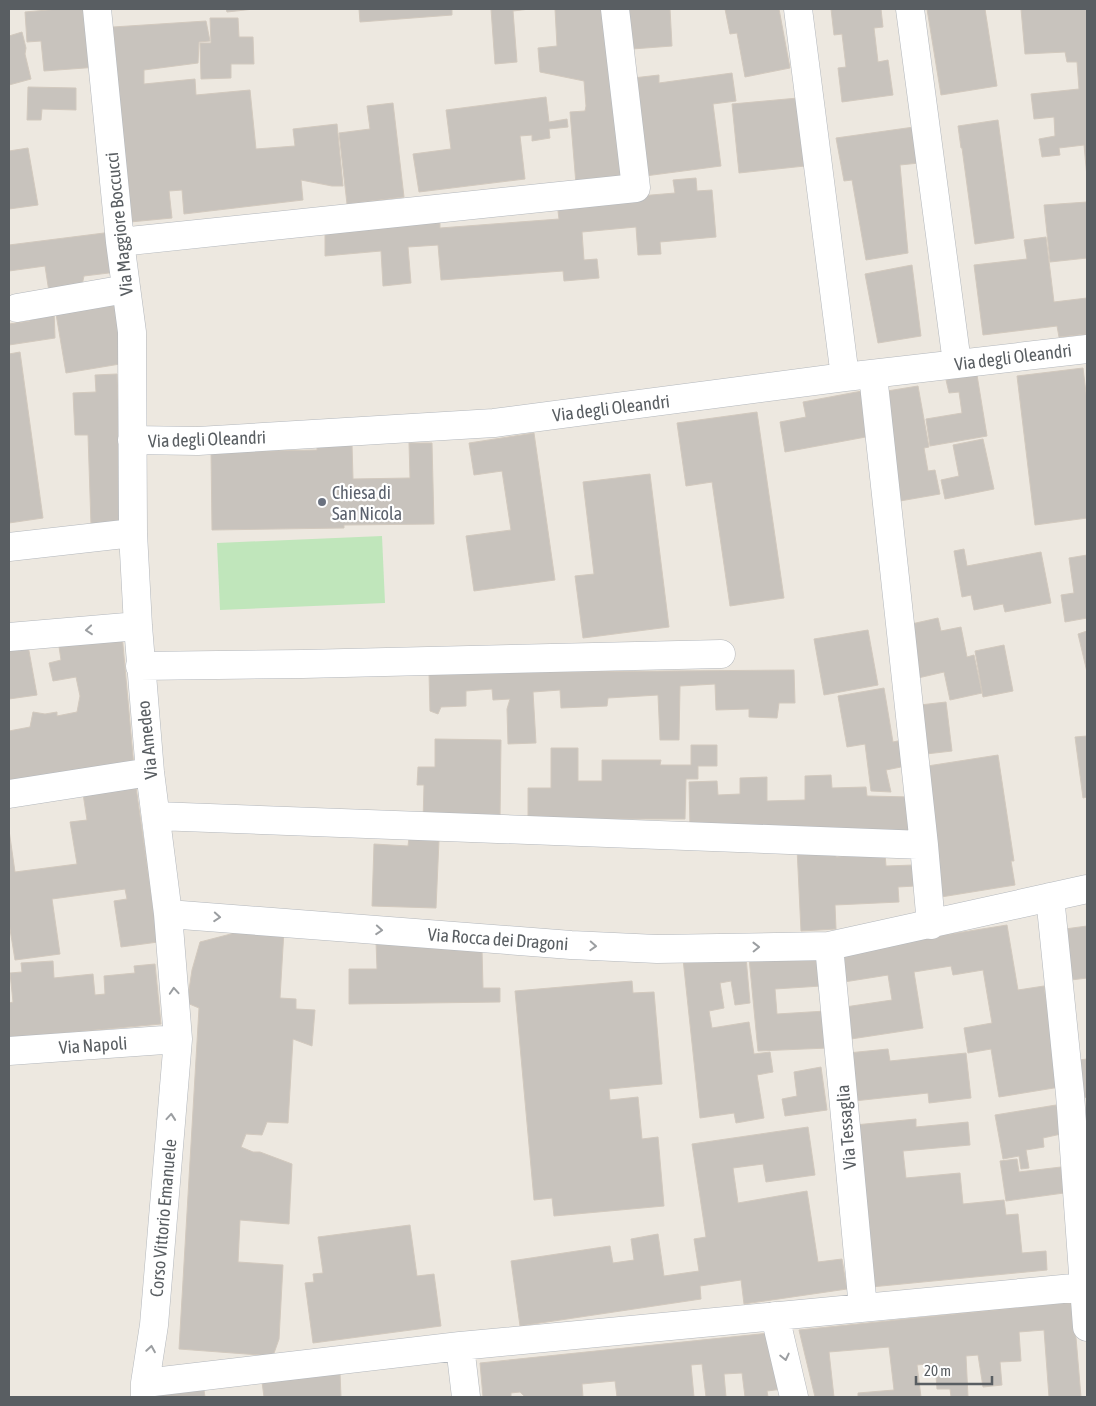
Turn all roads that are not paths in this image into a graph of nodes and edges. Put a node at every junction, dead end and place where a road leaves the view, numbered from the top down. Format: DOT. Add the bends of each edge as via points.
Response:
graph roads {
  1 [pos="97,9"];
  2 [pos="615,9"];
  3 [pos="798,9"];
  4 [pos="910,9"];
  5 [pos="120,242"];
  6 [pos="126,289"];
  7 [pos="17,308"];
  8 [pos="1087,349"];
  9 [pos="957,363"];
  10 [pos="873,375"];
  11 [pos="845,377"];
  12 [pos="132,440"];
  13 [pos="133,533"];
  14 [pos="9,547"];
  15 [pos="138,626"];
  16 [pos="9,637"];
  17 [pos="721,654"];
  18 [pos="140,666"];
  19 [pos="150,772"];
  20 [pos="9,794"];
  21 [pos="156,816"];
  22 [pos="924,845"];
  23 [pos="1087,889"];
  24 [pos="1050,897"];
  25 [pos="168,914"];
  26 [pos="931,925"];
  27 [pos="829,946"];
  28 [pos="178,1039"];
  29 [pos="9,1051"];
  30 [pos="1084,1287"];
  31 [pos="863,1308"];
  32 [pos="775,1316"];
  33 [pos="1087,1327"];
  34 [pos="460,1346"];
  35 [pos="145,1390"];
  36 [pos="466,1397"];
  37 [pos="794,1397"];
  1 -- 5 [label="street, Via Maggiore Boccucci"];
  2 -- 5 [label="street" via="636,188"];
  3 -- 11 [label="street"];
  4 -- 9 [label="street"];
  5 -- 6 [label="street, Via Maggiore Boccucci"];
  6 -- 7 [label="street"];
  6 -- 12 [label="street, Via Maggiore Boccucci" via="132,332"];
  8 -- 9 [label="street, Via degli Oleandri"];
  9 -- 10 [label="street, Via degli Oleandri"];
  10 -- 11 [label="street, Via degli Oleandri"];
  10 -- 22 [label="street"];
  11 -- 12 [label="street, Via degli Oleandri" via="494,423 198,441"];
  12 -- 13 [label="street, Via Amedeo"];
  13 -- 14 [label="street"];
  13 -- 15 [label="street, Via Amedeo"];
  15 -- 16 [label="street, one-way"];
  15 -- 18 [label="street, Via Amedeo"];
  17 -- 18 [label="street"];
  18 -- 19 [label="street, Via Amedeo"];
  19 -- 20 [label="street"];
  19 -- 21 [label="street, Via Amedeo"];
  21 -- 22 [label="street"];
  21 -- 25 [label="street, Via Amedeo"];
  22 -- 26 [label="street"];
  23 -- 24 [label="street, Via Rocca dei Dragoni"];
  24 -- 26 [label="street, Via Rocca dei Dragoni"];
  24 -- 30 [label="street" via="1070,1094"];
  25 -- 27 [label="street, Via Rocca dei Dragoni, one-way" via="647,948"];
  28 -- 25 [label="street, Via Amedeo, one-way"];
  26 -- 27 [label="street, Via Rocca dei Dragoni"];
  27 -- 31 [label="street, Via Tessaglia"];
  28 -- 29 [label="street, Via Napoli"];
  35 -- 28 [label="street, Corso Vittorio Emanuele, one-way" via="154,1325"];
  30 -- 31 [label="street"];
  30 -- 33 [label="street"];
  31 -- 32 [label="street"];
  32 -- 34 [label="street"];
  32 -- 37 [label="street, one-way"];
  34 -- 35 [label="street"];
  34 -- 36 [label="street"];
}
